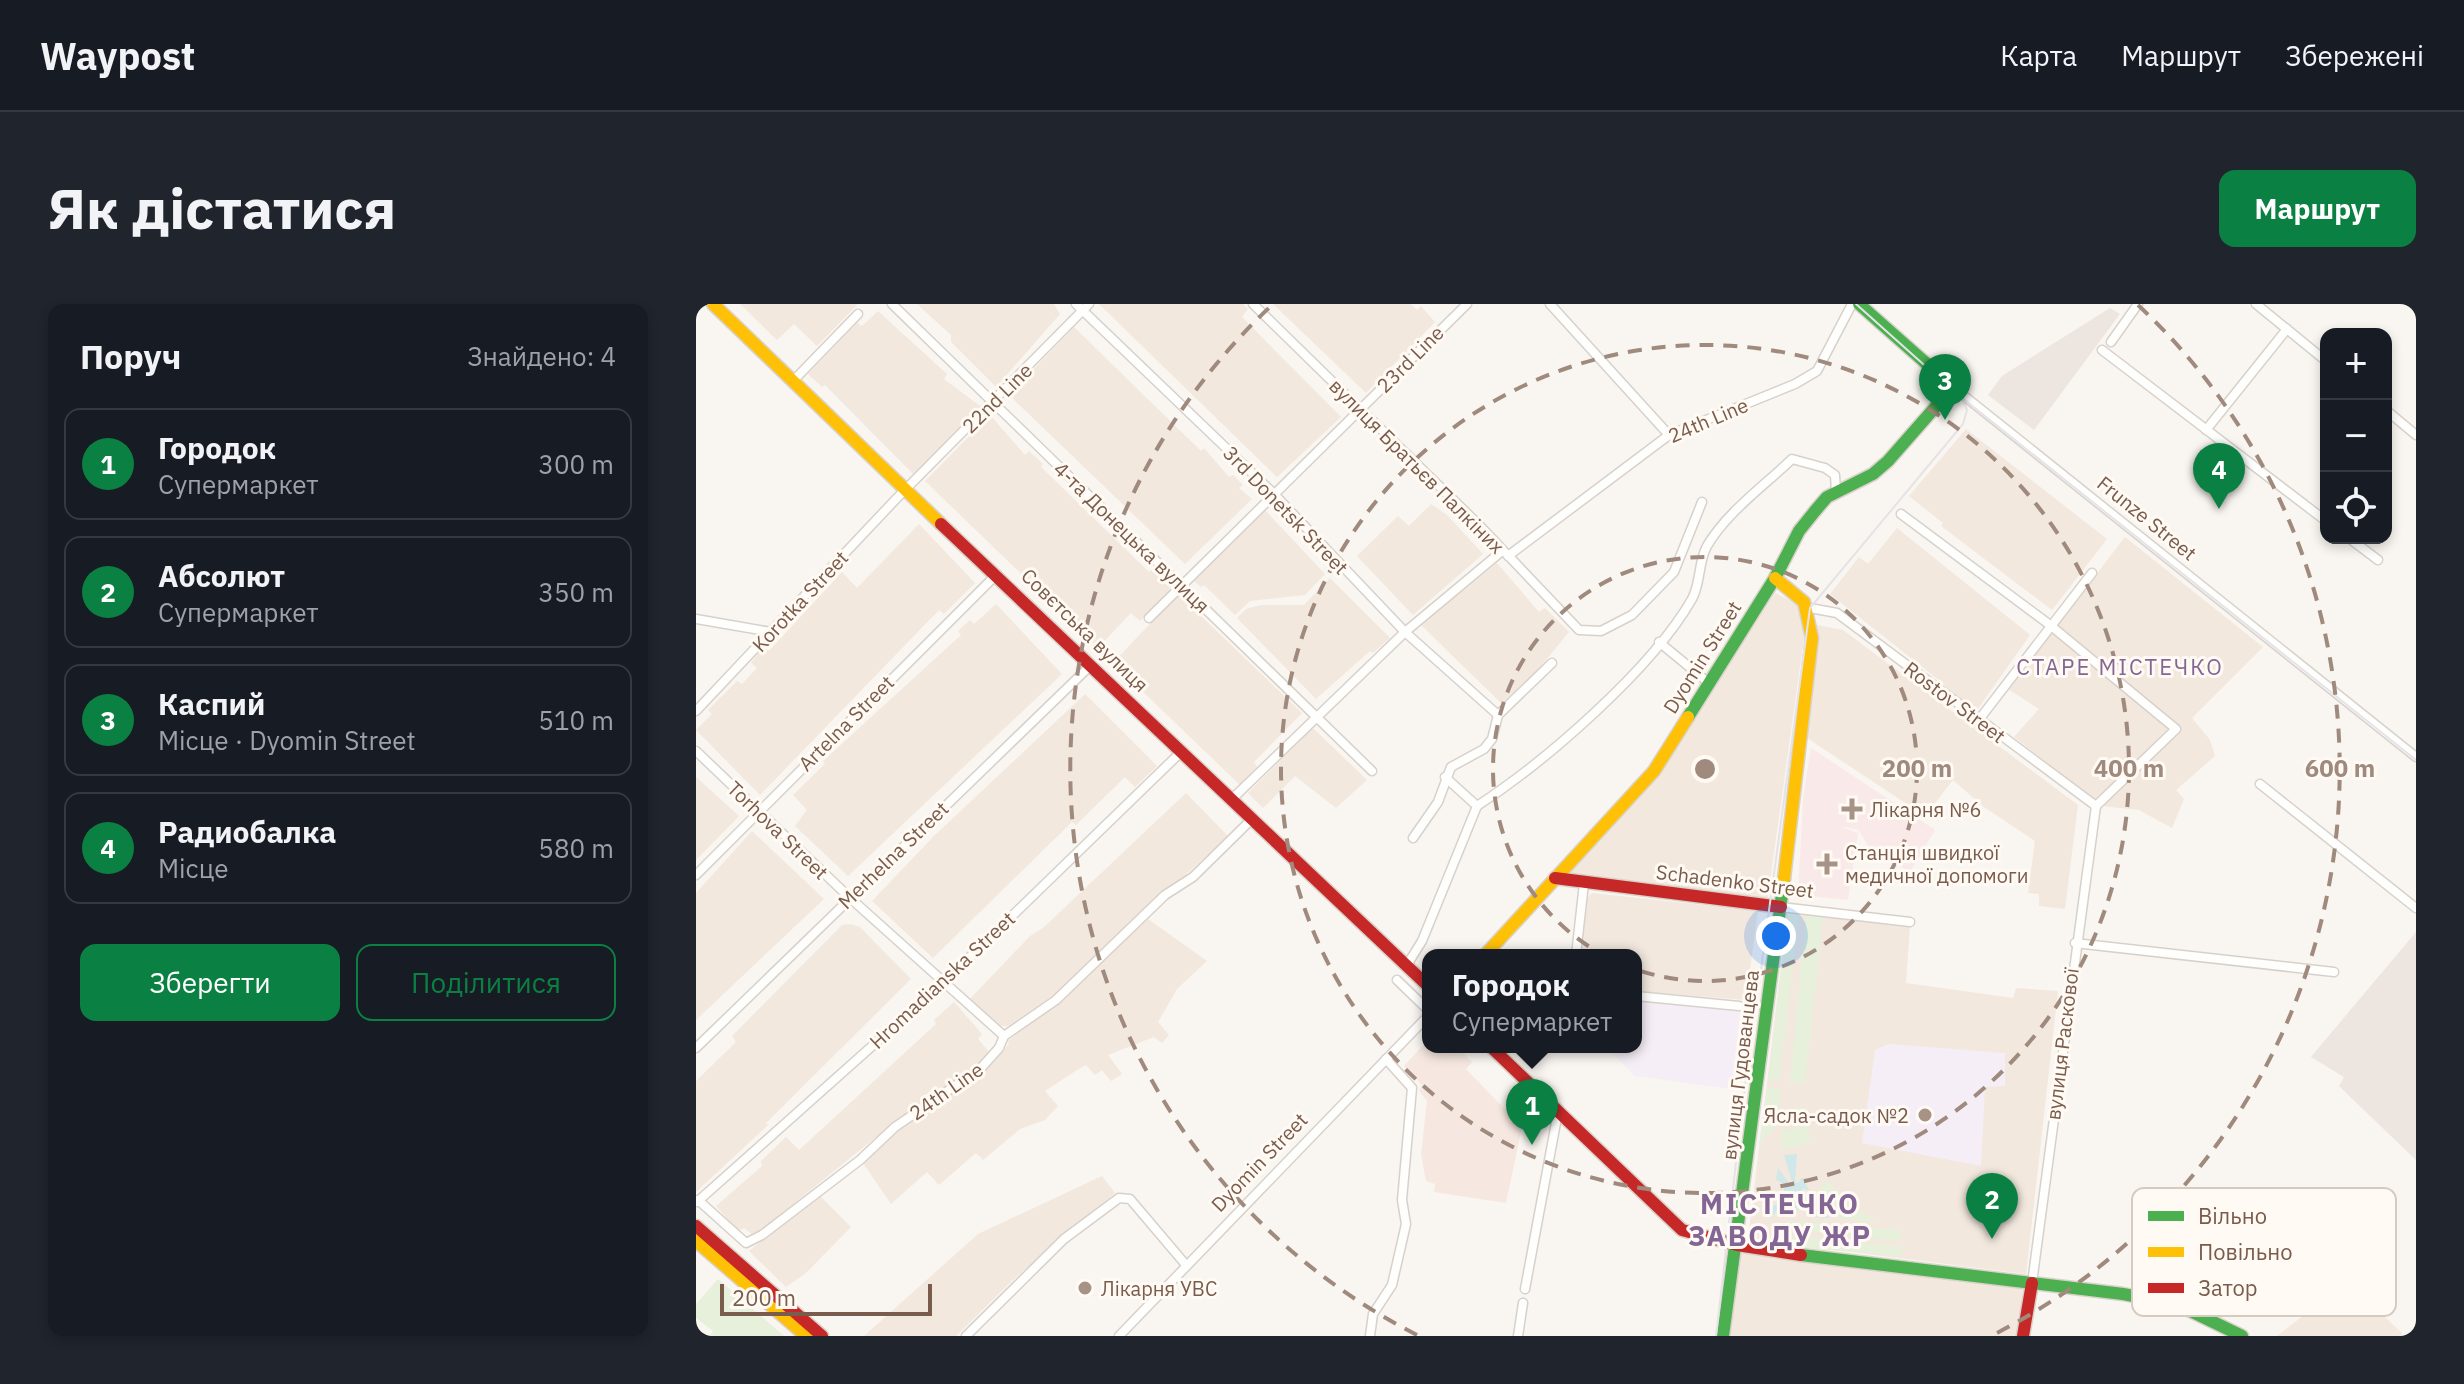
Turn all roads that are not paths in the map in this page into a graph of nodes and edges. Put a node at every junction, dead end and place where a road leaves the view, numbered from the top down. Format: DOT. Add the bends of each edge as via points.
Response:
graph roads {
  1 [pos="713,304"];
  2 [pos="892,304"];
  3 [pos="1253,304"];
  4 [pos="1448,304"];
  5 [pos="1467,304"];
  6 [pos="1550,304"];
  7 [pos="1852,304"];
  8 [pos="1859,304"];
  9 [pos="2138,304"];
  10 [pos="2256,304"];
  11 [pos="1083,306"];
  12 [pos="1457,312"];
  13 [pos="858,314"];
  14 [pos="2287,329"];
  15 [pos="2111,342"];
  16 [pos="2102,350"];
  17 [pos="2320,356"];
  18 [pos="792,382"];
  19 [pos="1953,387"];
  20 [pos="993,402"];
  21 [pos="1361,408"];
  22 [pos="2392,415"];
  23 [pos="2206,430"];
  24 [pos="1669,435"];
  25 [pos="2416,435"];
  26 [pos="905,491"];
  27 [pos="1836,492"];
  28 [pos="1273,493"];
  29 [pos="1702,502"];
  30 [pos="1901,514"];
  31 [pos="2320,516"];
  32 [pos="2357,544"];
  33 [pos="1505,554"];
  34 [pos="2378,560"];
  35 [pos="2092,573"];
  36 [pos="997,574"];
  37 [pos="1775,578"];
  38 [pos="1181,584"];
  39 [pos="1810,608"];
  40 [pos="1149,618"];
  41 [pos="696,619"];
  42 [pos="2050,625"];
  43 [pos="771,632"];
  44 [pos="1405,632"];
  45 [pos="1659,642"];
  46 [pos="1552,663"];
  47 [pos="1091,665"];
  48 [pos="1710,684"];
  49 [pos="696,711"];
  50 [pos="1498,715"];
  51 [pos="1315,716"];
  52 [pos="1978,721"];
  53 [pos="696,751"];
  54 [pos="1182,751"];
  55 [pos="2416,757"];
  56 [pos="1372,771"];
  57 [pos="1445,777"];
  58 [pos="2260,784"];
  59 [pos="1232,799"];
  60 [pos="1477,806"];
  61 [pos="2096,806"];
  62 [pos="758,810"];
  63 [pos="1252,819"];
  64 [pos="1413,838"];
  65 [pos="696,875"];
  66 [pos="1555,878"];
  67 [pos="1584,883"];
  68 [pos="849,897"];
  69 [pos="1781,907"];
  70 [pos="2416,908"];
  71 [pos="1910,922"];
  72 [pos="2075,943"];
  73 [pos="1490,949"];
  74 [pos="1577,949"];
  75 [pos="1407,965"];
  76 [pos="2334,972"];
  77 [pos="1397,980"];
  78 [pos="1422,980"];
  79 [pos="944,982"];
  80 [pos="1642,997"];
  81 [pos="1422,1004"];
  82 [pos="1739,1006"];
  83 [pos="1422,1022"];
  84 [pos="1004,1036"];
  85 [pos="696,1048"];
  86 [pos="1497,1053"];
  87 [pos="1386,1059"];
  88 [pos="1558,1112"];
  89 [pos="697,1201"];
  90 [pos="696,1226"];
  91 [pos="696,1241"];
  92 [pos="1737,1245"];
  93 [pos="1186,1265"];
  94 [pos="2032,1283"];
  95 [pos="1525,1289"];
  96 [pos="2132,1298"];
  97 [pos="1523,1303"];
  98 [pos="2201,1316"];
  99 [pos="806,1336"];
  100 [pos="822,1336"];
  101 [pos="966,1336"];
  102 [pos="1119,1336"];
  103 [pos="1370,1336"];
  104 [pos="1518,1336"];
  105 [pos="1723,1336"];
  106 [pos="2023,1336"];
  107 [pos="2242,1336"];
  1 -- 18 [label="street, Совєтська вулиця"];
  2 -- 20 [label="street, 4-та Донецька вулиця"];
  3 -- 21 [label="street, вулиця Братьєв Палкіних"];
  4 -- 12 [label="street"];
  5 -- 12 [label="street, 23rd Line"];
  6 -- 24 [label="street"];
  7 -- 24 [label="street, 24th Line" via="1817,371"];
  8 -- 19 [label="street, Frunze Street"];
  9 -- 15 [label="street"];
  10 -- 14 [label="street"];
  11 -- 20 [label="street, 22nd Line"];
  11 -- 28 [label="street, 3rd Donetsk Street"];
  12 -- 21 [label="street, 23rd Line"];
  13 -- 18 [label="street"];
  14 -- 17 [label="street"];
  14 -- 23 [label="street"];
  16 -- 23 [label="street"];
  18 -- 26 [label="street, Совєтська вулиця"];
  19 -- 27 [label="street, Dyomin Street" via="1888,461"];
  19 -- 55 [label="street, Frunze Street"];
  20 -- 26 [label="street, 22nd Line"];
  20 -- 38 [label="street, 4-та Донецька вулиця"];
  21 -- 28 [label="street, 23rd Line"];
  21 -- 33 [label="street, вулиця Братьєв Палкіних"];
  22 -- 25 [label="street"];
  23 -- 31 [label="street"];
  24 -- 33 [label="street, 24th Line"];
  26 -- 36 [label="street, Совєтська вулиця"];
  26 -- 43 [label="street, Korotka Street"];
  27 -- 37 [label="street, Dyomin Street" via="1799,531"];
  27 -- 45 [label="street" via="1835,475 1792,459 1720,528 1705,549 1694,597"];
  28 -- 38 [label="street, 23rd Line"];
  28 -- 44 [label="street, 3rd Donetsk Street"];
  29 -- 33 [label="street, вулиця Братьєв Палкіних" via="1674,572 1632,615 1601,631 1579,630"];
  30 -- 42 [label="street"];
  32 -- 34 [label="street"];
  33 -- 44 [label="street, 24th Line"];
  35 -- 42 [label="street"];
  36 -- 47 [label="street, Совєтська вулиця"];
  36 -- 62 [label="street, Artelna Street"];
  37 -- 39 [label="street"];
  37 -- 48 [label="street, Dyomin Street"];
  38 -- 40 [label="street, 23rd Line"];
  38 -- 51 [label="street, 4-та Донецька вулиця"];
  39 -- 52 [label="street, Rostov Street" via="1837,613"];
  39 -- 69 [label="street, вулиця Гудованцева" via="1812,638"];
  41 -- 43 [label="street"];
  42 -- 52 [label="street"];
  42 -- 61 [label="street" via="2176,729"];
  43 -- 49 [label="street, Korotka Street"];
  44 -- 50 [label="street, 3rd Donetsk Street"];
  44 -- 51 [label="street, 24th Line"];
  45 -- 48 [label="street"];
  45 -- 60 [label="street" via="1607,700 1517,780"];
  46 -- 50 [label="street"];
  47 -- 54 [label="street, Совєтська вулиця"];
  47 -- 68 [label="street, Merhelna Street"];
  48 -- 66 [label="street, Dyomin Street" via="1654,771"];
  50 -- 57 [label="street" via="1484,749 1451,767"];
  51 -- 56 [label="street, 4-та Донецька вулиця"];
  51 -- 59 [label="street, 24th Line"];
  52 -- 61 [label="street, Rostov Street"];
  53 -- 62 [label="street, Torhova Street"];
  54 -- 59 [label="street, Совєтська вулиця"];
  54 -- 79 [label="street, Hromadianska Street"];
  57 -- 60 [label="street"];
  57 -- 64 [label="street" via="1438,802"];
  58 -- 70 [label="street"];
  59 -- 63 [label="street, Совєтська вулиця"];
  60 -- 75 [label="street" via="1422,941"];
  61 -- 72 [label="street, вулиця Раскової"];
  62 -- 65 [label="street, Artelna Street"];
  62 -- 68 [label="street, Torhova Street"];
  63 -- 75 [label="street, Совєтська вулиця"];
  63 -- 84 [label="street, 24th Line" via="1056,1000"];
  66 -- 67 [label="street, Schadenko Street"];
  66 -- 73 [label="street, Dyomin Street"];
  67 -- 69 [label="street, Schadenko Street"];
  67 -- 74 [label="street"];
  68 -- 79 [label="street, Torhova Street"];
  68 -- 85 [label="street, Merhelna Street"];
  69 -- 71 [label="street, Schadenko Street"];
  69 -- 92 [label="street, вулиця Гудованцева"];
  72 -- 76 [label="street"];
  72 -- 94 [label="street, вулиця Раскової"];
  75 -- 78 [label="street, Совєтська вулиця"];
  77 -- 81 [label="street"];
  79 -- 84 [label="street, Torhova Street"];
  79 -- 89 [label="street, Hromadianska Street"];
  80 -- 82 [label="street"];
  83 -- 87 [label="street, Dyomin Street"];
  84 -- 89 [label="street, 24th Line" via="981,1068 895,1127 762,1235 746,1243"];
  86 -- 88 [label="street"];
  87 -- 93 [label="street, Dyomin Street"];
  87 -- 103 [label="street" via="1412,1088 1402,1200 1406,1224 1392,1285 1373,1314"];
  88 -- 92 [label="street" via="1682,1230"];
  88 -- 95 [label="street"];
  90 -- 100 [label="street"];
  91 -- 99 [label="street"];
  92 -- 94 [label="street"];
  92 -- 105 [label="street, вулиця Гудованцева"];
  93 -- 101 [label="street" via="1130,1199 1119,1198 1064,1239"];
  93 -- 102 [label="street, Dyomin Street"];
  94 -- 96 [label="street"];
  94 -- 106 [label="street"];
  97 -- 104 [label="street"];
  98 -- 107 [label="street"];
}
